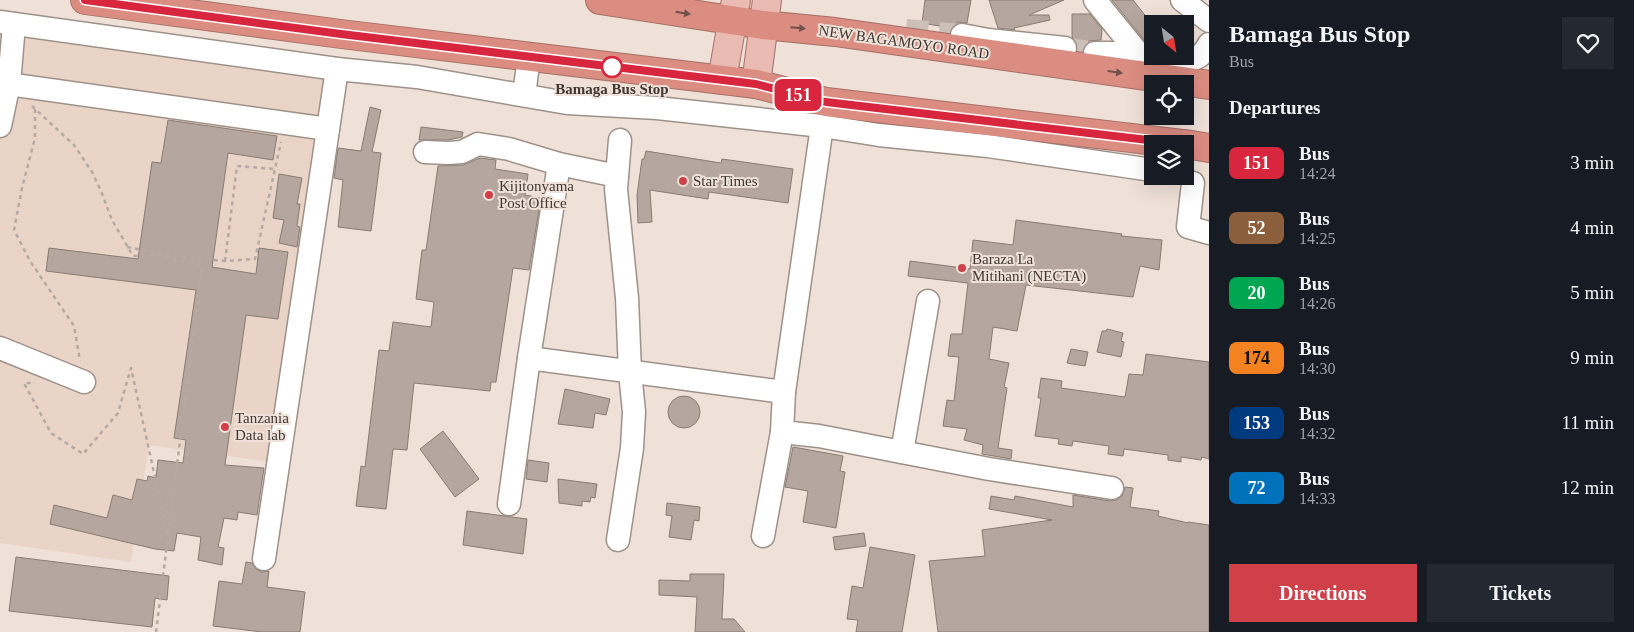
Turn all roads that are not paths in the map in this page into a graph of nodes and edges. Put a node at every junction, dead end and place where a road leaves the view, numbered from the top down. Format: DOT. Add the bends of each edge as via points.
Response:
graph roads {
  1 [pos="85,0"];
  2 [pos="600,0"];
  3 [pos="1095,0"];
  4 [pos="1184,1"];
  5 [pos="734,10"];
  6 [pos="765,12"];
  7 [pos="1209,21"];
  8 [pos="7,23"];
  9 [pos="906,30"];
  10 [pos="962,35"];
  11 [pos="866,36"];
  12 [pos="1209,44"];
  13 [pos="1065,48"];
  14 [pos="1144,51"];
  15 [pos="1094,53"];
  16 [pos="1144,55"];
  17 [pos="529,57"];
  18 [pos="1194,60"];
  19 [pos="337,69"];
  20 [pos="722,80"];
  21 [pos="5,83"];
  22 [pos="756,84"];
  23 [pos="1209,85"];
  24 [pos="524,95"];
  25 [pos="0,126"];
  26 [pos="822,126"];
  27 [pos="328,129"];
  28 [pos="1144,139"];
  29 [pos="620,140"];
  30 [pos="1194,146"];
  31 [pos="1209,148"];
  32 [pos="425,152"];
  33 [pos="559,164"];
  34 [pos="1144,169"];
  35 [pos="617,176"];
  36 [pos="1196,178"];
  37 [pos="1209,233"];
  38 [pos="928,301"];
  39 [pos="0,348"];
  40 [pos="529,358"];
  41 [pos="630,372"];
  42 [pos="84,382"];
  43 [pos="784,392"];
  44 [pos="782,432"];
  45 [pos="902,452"];
  46 [pos="1112,488"];
  47 [pos="509,504"];
  48 [pos="763,536"];
  49 [pos="618,540"];
  50 [pos="264,559"];
  1 -- 17 [label="highway"];
  2 -- 5 [label="highway, NEW BAGAMOYO ROAD, one-way"];
  3 -- 14 [label="street"];
  4 -- 7 [label="street"];
  5 -- 6 [label="highway, NEW BAGAMOYO ROAD"];
  5 -- 20 [label="main road"];
  6 -- 11 [label="highway, NEW BAGAMOYO ROAD, one-way"];
  6 -- 22 [label="main road"];
  8 -- 19 [label="street"];
  8 -- 21 [label="street"];
  9 -- 11 [label="street" via="884,26"];
  10 -- 13 [label="street"];
  11 -- 23 [label="highway, NEW BAGAMOYO ROAD, one-way"];
  12 -- 18 [label="street" via="1205,54"];
  15 -- 16 [label="street"];
  17 -- 20 [label="highway"];
  17 -- 24 [label="street"];
  19 -- 24 [label="street"];
  19 -- 27 [label="street"];
  20 -- 22 [label="highway"];
  21 -- 25 [label="street"];
  21 -- 27 [label="street"];
  22 -- 28 [label="highway" via="826,102"];
  24 -- 26 [label="street" via="566,102 657,108"];
  26 -- 34 [label="street"];
  26 -- 43 [label="street"];
  27 -- 50 [label="street"];
  29 -- 35 [label="street"];
  30 -- 31 [label="highway"];
  32 -- 33 [label="street" via="462,152 478,144 509,149"];
  33 -- 35 [label="street"];
  33 -- 40 [label="street"];
  35 -- 41 [label="street"];
  36 -- 37 [label="street" via="1188,227"];
  38 -- 45 [label="street"];
  39 -- 42 [label="street"];
  40 -- 41 [label="street"];
  40 -- 47 [label="street"];
  41 -- 43 [label="street"];
  41 -- 49 [label="street" via="634,412 632,448"];
  43 -- 44 [label="street"];
  44 -- 45 [label="street"];
  44 -- 48 [label="street"];
  45 -- 46 [label="street"];
}
